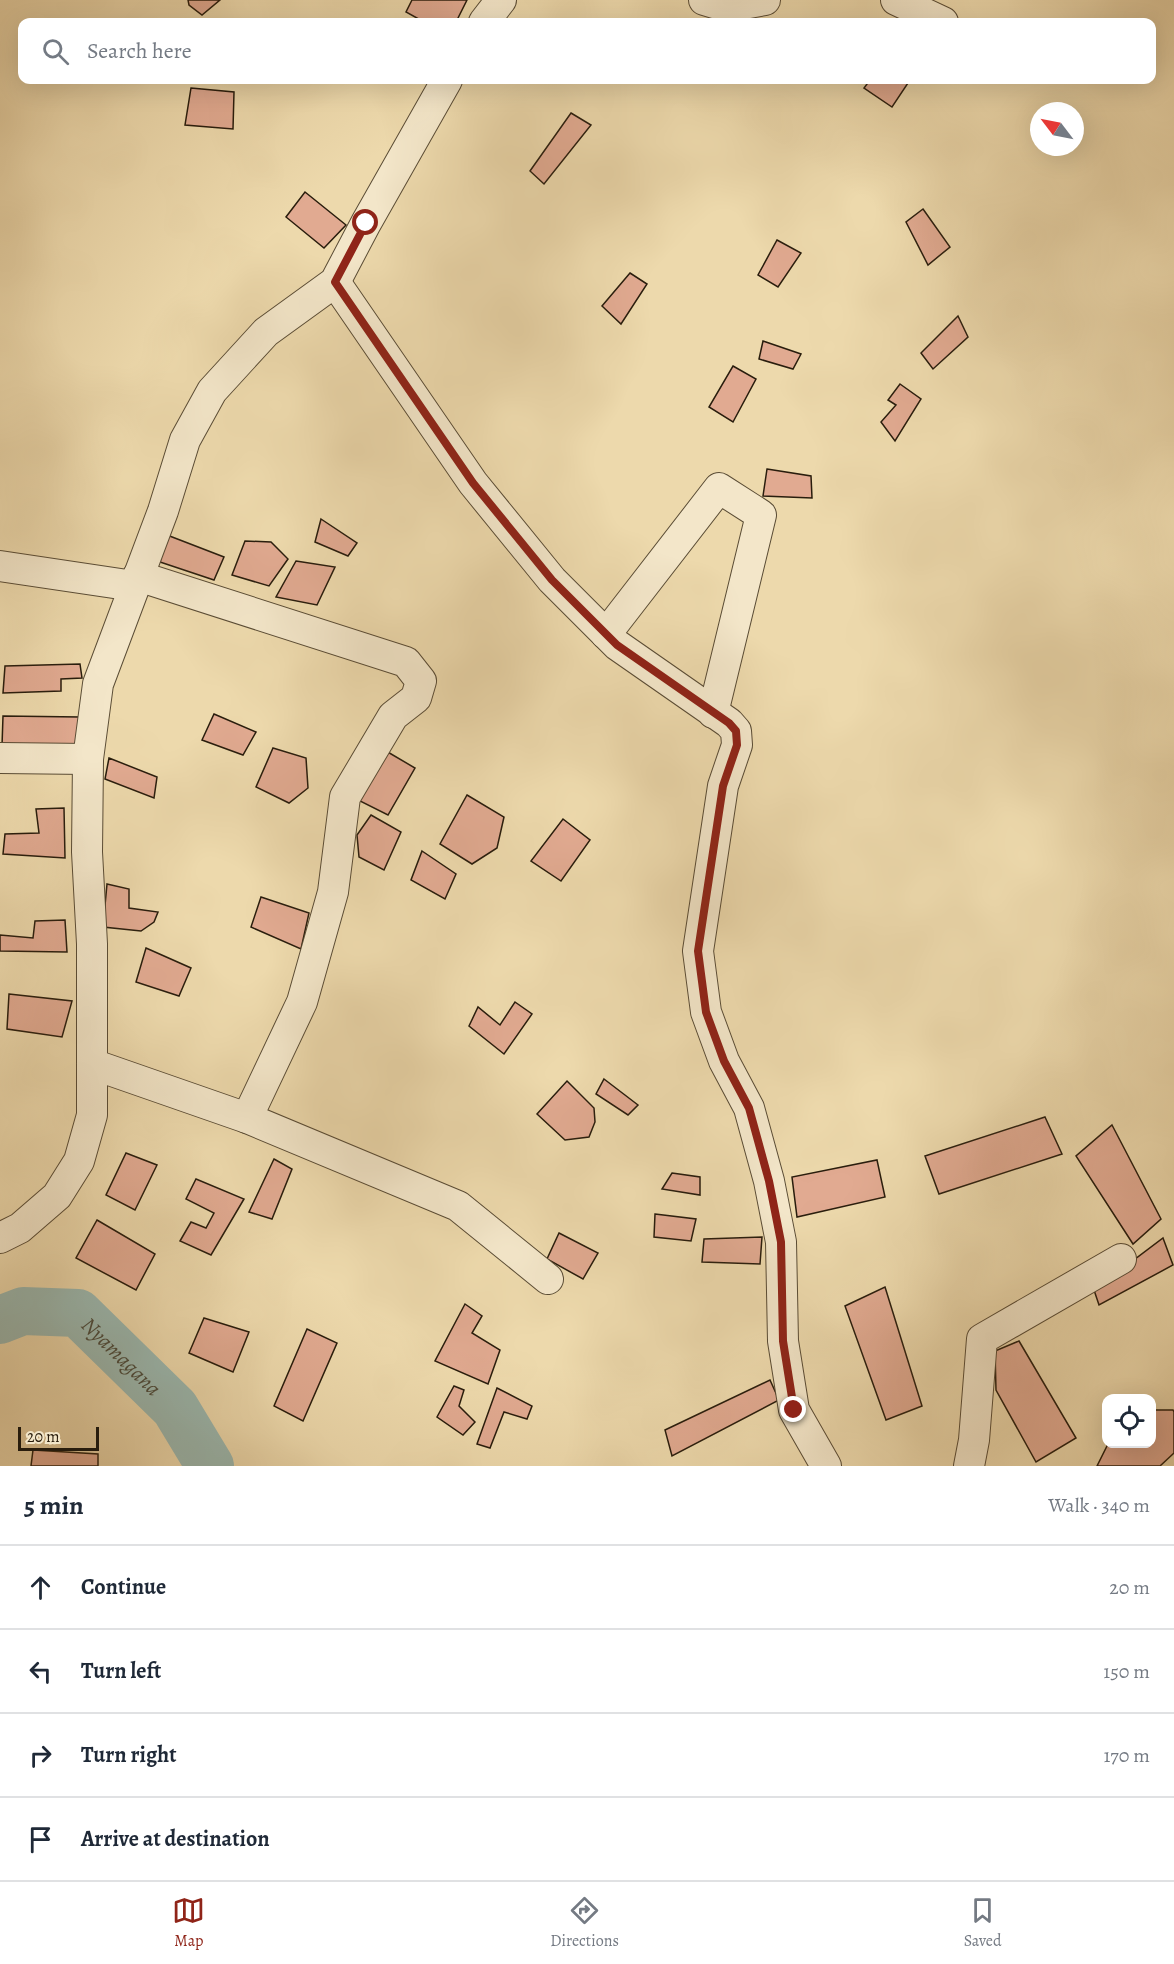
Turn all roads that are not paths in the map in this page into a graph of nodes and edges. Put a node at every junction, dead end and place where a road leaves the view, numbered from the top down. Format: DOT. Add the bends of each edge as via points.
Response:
graph roads {
  1 [pos="501,0"];
  2 [pos="704,0"];
  3 [pos="765,0"];
  4 [pos="896,0"];
  5 [pos="487,18"];
  6 [pos="934,18"];
  7 [pos="445,84"];
  8 [pos="335,282"];
  9 [pos="0,566"];
  10 [pos="136,581"];
  11 [pos="606,634"];
  12 [pos="713,713"];
  13 [pos="0,759"];
  14 [pos="88,759"];
  15 [pos="92,1064"];
  16 [pos="247,1118"];
  17 [pos="0,1238"];
  18 [pos="1121,1259"];
  19 [pos="548,1279"];
  20 [pos="826,1466"];
  21 [pos="969,1466"];
  1 -- 5 [label="street"];
  2 -- 3 [label="street" via="727,7"];
  4 -- 6 [label="street"];
  7 -- 8 [label="street"];
  8 -- 10 [label="street" via="266,332 212,392 185,440 164,511"];
  8 -- 11 [label="street" via="473,483 552,580"];
  9 -- 10 [label="street"];
  10 -- 14 [label="street" via="98,684"];
  10 -- 16 [label="street" via="406,662 421,681 416,698 393,716 345,797 333,892 302,1002"];
  11 -- 12 [label="street"];
  11 -- 12 [label="street" via="719,488 761,515"];
  12 -- 20 [label="street" via="736,731 737,745 723,786 698,951 706,1012 724,1061 749,1108 769,1181 781,1242 783,1341 794,1410"];
  13 -- 14 [label="street"];
  14 -- 15 [label="street"];
  15 -- 16 [label="street"];
  15 -- 17 [label="street" via="92,1115 79,1161 57,1196 20,1228"];
  16 -- 19 [label="street" via="458,1206"];
  18 -- 21 [label="street" via="982,1339"];
}
